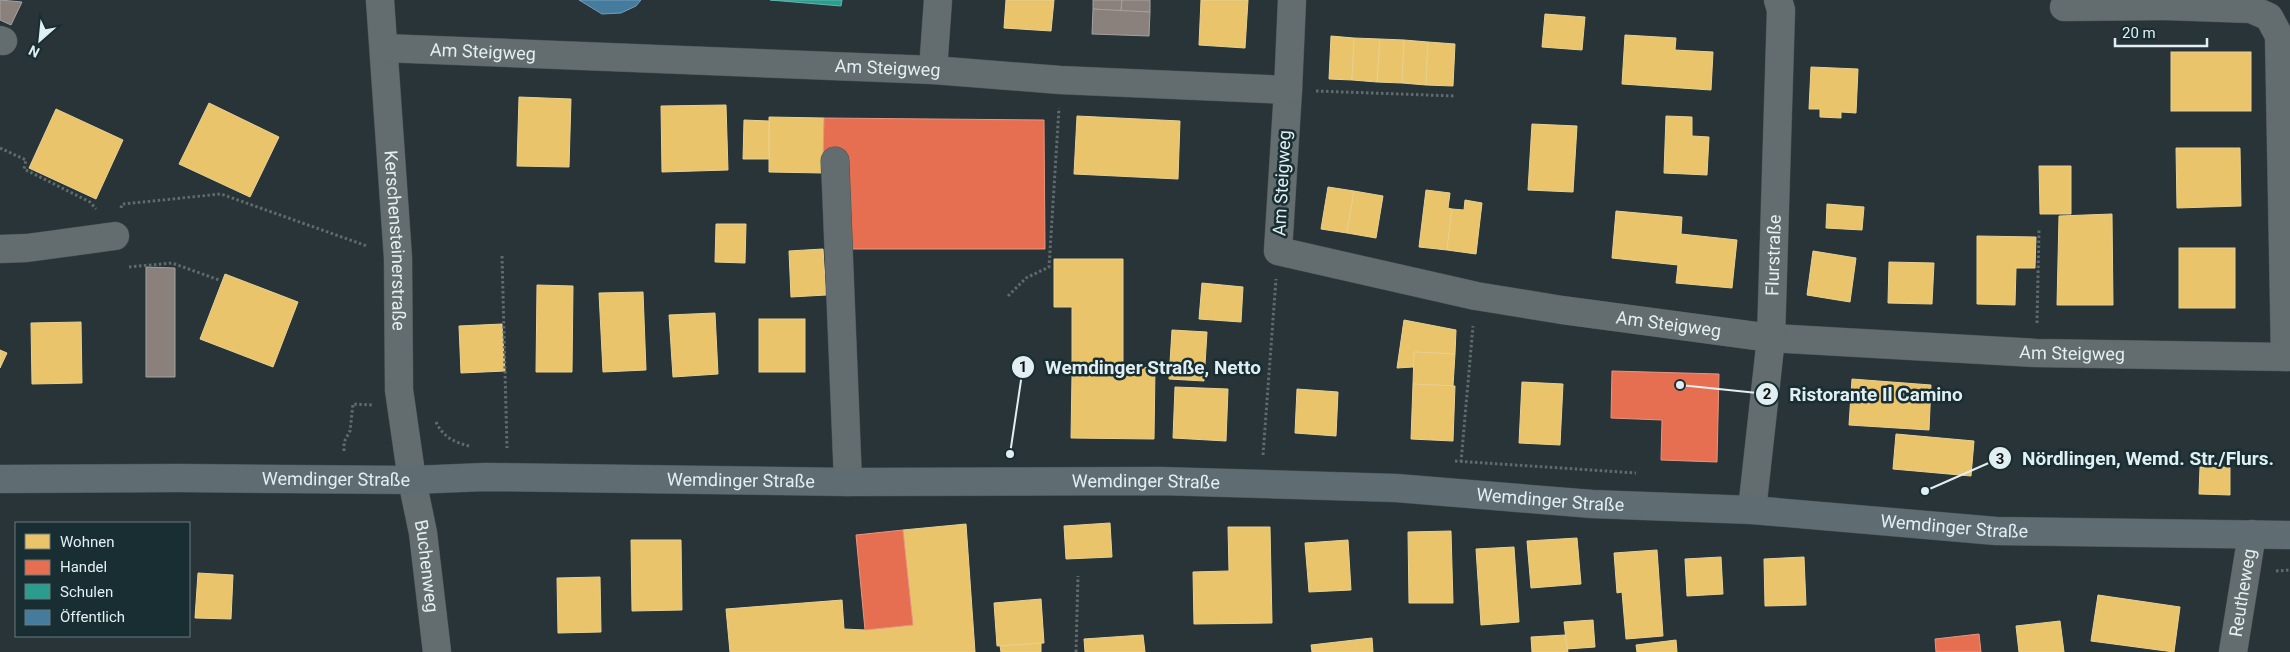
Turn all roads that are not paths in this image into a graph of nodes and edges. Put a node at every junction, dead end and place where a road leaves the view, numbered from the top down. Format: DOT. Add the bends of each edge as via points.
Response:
graph roads {
  1 [pos="380,0"];
  2 [pos="938,0"];
  3 [pos="1292,0"];
  4 [pos="1778,0"];
  5 [pos="2165,3"];
  6 [pos="2064,7"];
  7 [pos="384,48"];
  8 [pos="933,70"];
  9 [pos="1288,90"];
  10 [pos="835,161"];
  11 [pos="115,236"];
  12 [pos="0,248"];
  13 [pos="1771,338"];
  14 [pos="2288,357"];
  15 [pos="0,479"];
  16 [pos="412,480"];
  17 [pos="848,482"];
  18 [pos="1752,510"];
  19 [pos="2252,534"];
  20 [pos="2290,535"];
  21 [pos="437,652"];
  22 [pos="2233,652"];
  1 -- 7 [label="street, Kerschensteinerstraße"];
  2 -- 8 [label="street"];
  3 -- 9 [label="street"];
  4 -- 13 [label="street, Flurstraße" via="1782,10"];
  5 -- 6 [label="street"];
  5 -- 14 [label="street" via="2251,9 2269,17 2279,36"];
  7 -- 8 [label="street, Am Steigweg"];
  7 -- 16 [label="street, Kerschensteinerstraße" via="398,258 401,406"];
  8 -- 9 [label="street, Am Steigweg" via="1060,80"];
  9 -- 13 [label="street, Am Steigweg" via="1278,251 1476,296"];
  10 -- 17 [label="street"];
  11 -- 12 [label="street" via="27,248"];
  13 -- 14 [label="street, Am Steigweg" via="2036,354"];
  13 -- 18 [label="street, Flurstraße"];
  15 -- 16 [label="main road, Wemdinger Straße"];
  16 -- 17 [label="main road, Wemdinger Straße" via="485,477"];
  16 -- 21 [label="street, Buchenweg" via="423,533"];
  17 -- 18 [label="main road, Wemdinger Straße" via="1130,481 1389,488 1592,504"];
  18 -- 19 [label="main road, Wemdinger Straße" via="1996,531"];
  19 -- 20 [label="main road, Wemdinger Straße"];
  19 -- 22 [label="street, Reutheweg"];
}
